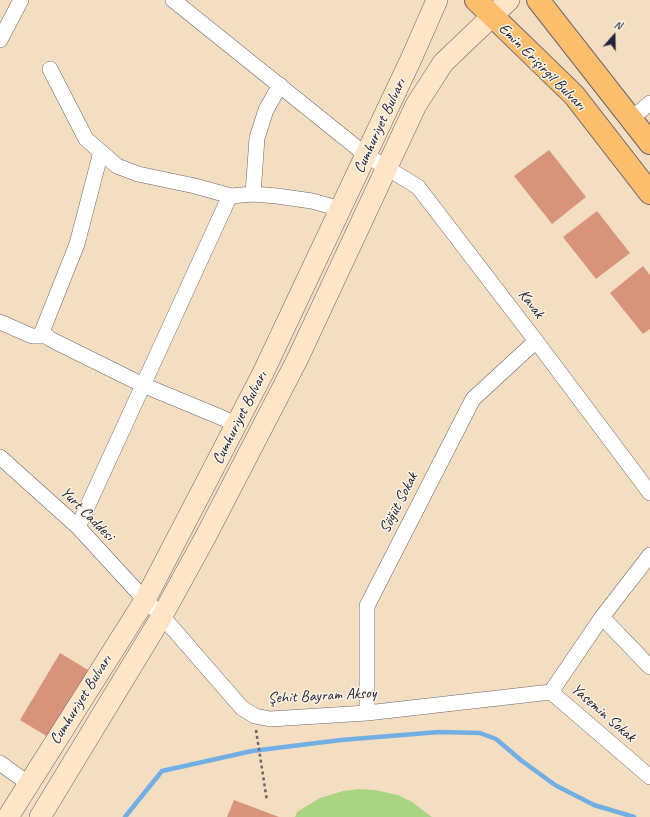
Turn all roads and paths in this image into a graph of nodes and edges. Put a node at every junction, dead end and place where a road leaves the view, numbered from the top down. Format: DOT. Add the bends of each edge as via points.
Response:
graph roads {
  1 [pos="21,0"];
  2 [pos="173,0"];
  3 [pos="437,0"];
  4 [pos="476,0"];
  5 [pos="509,0"];
  6 [pos="538,0"];
  7 [pos="492,16"];
  8 [pos="4,24"];
  9 [pos="0,40"];
  10 [pos="50,69"];
  11 [pos="280,85"];
  12 [pos="650,103"];
  13 [pos="631,119"];
  14 [pos="650,143"];
  15 [pos="101,152"];
  16 [pos="366,155"];
  17 [pos="388,168"];
  18 [pos="650,193"];
  19 [pos="254,194"];
  20 [pos="231,196"];
  21 [pos="341,209"];
  22 [pos="0,322"];
  23 [pos="46,336"];
  24 [pos="536,341"];
  25 [pos="143,385"];
  26 [pos="237,424"];
  27 [pos="0,457"];
  28 [pos="650,493"];
  29 [pos="78,528"];
  30 [pos="650,555"];
  31 [pos="144,600"];
  32 [pos="162,616"];
  33 [pos="602,617"];
  34 [pos="650,667"];
  35 [pos="551,692"];
  36 [pos="367,712"];
  37 [pos="260,746"];
  38 [pos="0,763"];
  39 [pos="650,777"];
  40 [pos="29,784"];
  41 [pos="267,801"];
  42 [pos="8,817"];
  43 [pos="40,817"];
  1 -- 8 [label="street"];
  2 -- 11 [label="street, Kavak"];
  3 -- 16 [label="main road, Cumhuriyet Bulvarı"];
  4 -- 7 [label="main road, Emin Erişirgil Bulvarı"];
  5 -- 7 [label="main road, Cumhuriyet Bulvarı"];
  6 -- 13 [label="main road, Emin Erişirgil Bulvarı"];
  7 -- 17 [label="main road, Cumhuriyet Bulvarı" via="443,63 416,105"];
  7 -- 18 [label="main road, Emin Erişirgil Bulvarı" via="574,95"];
  8 -- 9 [label="street"];
  10 -- 15 [label="street" via="86,139"];
  11 -- 16 [label="street, Kavak"];
  11 -- 19 [label="street" via="266,110 257,138"];
  12 -- 13 [label="street"];
  13 -- 14 [label="main road, Emin Erişirgil Bulvarı"];
  15 -- 20 [label="street" via="117,166 138,174"];
  15 -- 23 [label="street" via="77,244 42,332"];
  16 -- 17 [label="street, Kavak"];
  16 -- 21 [label="main road, Cumhuriyet Bulvarı"];
  17 -- 24 [label="street, Kavak" via="418,187"];
  17 -- 32 [label="main road, Cumhuriyet Bulvarı" via="297,360"];
  19 -- 20 [label="street"];
  19 -- 21 [label="street" via="305,200"];
  20 -- 25 [label="street"];
  21 -- 26 [label="main road, Cumhuriyet Bulvarı"];
  22 -- 23 [label="street" via="32,336"];
  23 -- 25 [label="street"];
  24 -- 28 [label="street, Kavak"];
  24 -- 36 [label="street, Söğüt Sokak" via="473,399 367,606"];
  25 -- 26 [label="street"];
  25 -- 29 [label="street"];
  26 -- 31 [label="main road, Cumhuriyet Bulvarı"];
  27 -- 29 [label="street, Yurt Caddesi"];
  29 -- 31 [label="street, Yurt Caddesi"];
  30 -- 33 [label="street"];
  31 -- 32 [label="street, Şehit Bayram Aksoy"];
  31 -- 40 [label="main road, Cumhuriyet Bulvarı"];
  32 -- 36 [label="street, Şehit Bayram Aksoy" via="242,708 255,716 270,720"];
  32 -- 43 [label="main road, Cumhuriyet Bulvarı"];
  33 -- 34 [label="street"];
  33 -- 35 [label="street"];
  35 -- 36 [label="street, Şehit Bayram Aksoy"];
  35 -- 39 [label="street, Yasemin Sokak"];
  37 -- 41 [label="path"];
  38 -- 40 [label="street"];
  40 -- 42 [label="main road, Cumhuriyet Bulvarı"];
}
